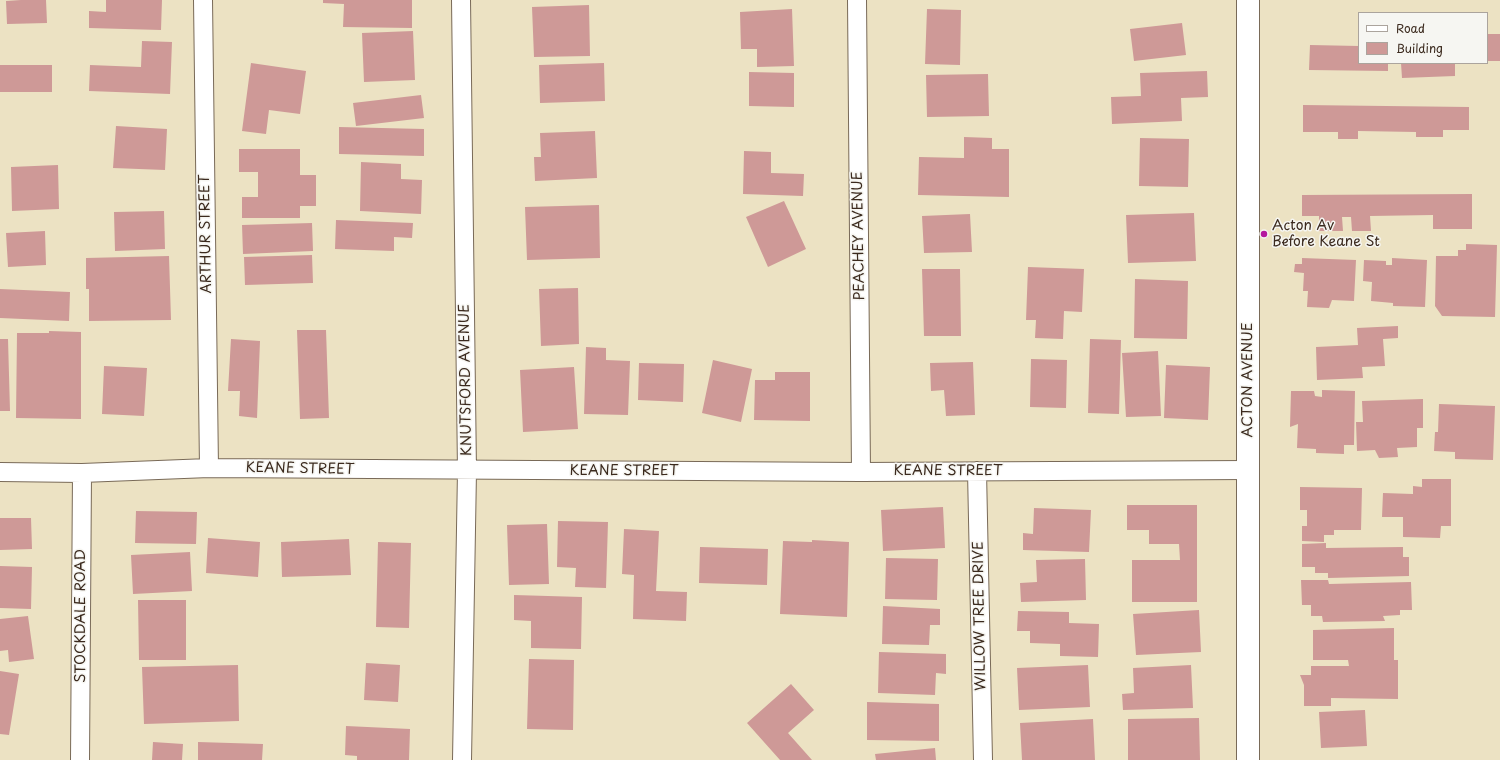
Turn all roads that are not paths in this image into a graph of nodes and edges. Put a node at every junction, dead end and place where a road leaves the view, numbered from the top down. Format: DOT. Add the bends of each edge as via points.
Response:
graph roads {
  1 [pos="204,0"];
  2 [pos="461,0"];
  3 [pos="857,0"];
  4 [pos="1248,0"];
  5 [pos="209,468"];
  6 [pos="1248,470"];
  7 [pos="467,471"];
  8 [pos="977,471"];
  9 [pos="0,472"];
  10 [pos="82,472"];
  11 [pos="861,472"];
  12 [pos="80,760"];
  13 [pos="462,760"];
  14 [pos="983,760"];
  15 [pos="1248,760"];
  1 -- 5 [label="street, ARTHUR STREET"];
  2 -- 7 [label="street, KNUTSFORD AVENUE"];
  3 -- 11 [label="street, PEACHEY AVENUE"];
  4 -- 6 [label="street, ACTON AVENUE"];
  5 -- 7 [label="street, KEANE STREET"];
  5 -- 10 [label="street, KEANE STREET"];
  6 -- 8 [label="street, KEANE STREET"];
  6 -- 15 [label="street, ACTON AVENUE"];
  7 -- 11 [label="street, KEANE STREET"];
  7 -- 13 [label="street, KNUTSFORD AVENUE"];
  8 -- 11 [label="street, KEANE STREET"];
  8 -- 14 [label="street, WILLOW TREE DRIVE"];
  9 -- 10 [label="street, KEANE STREET"];
  10 -- 12 [label="street, STOCKDALE ROAD"];
}
